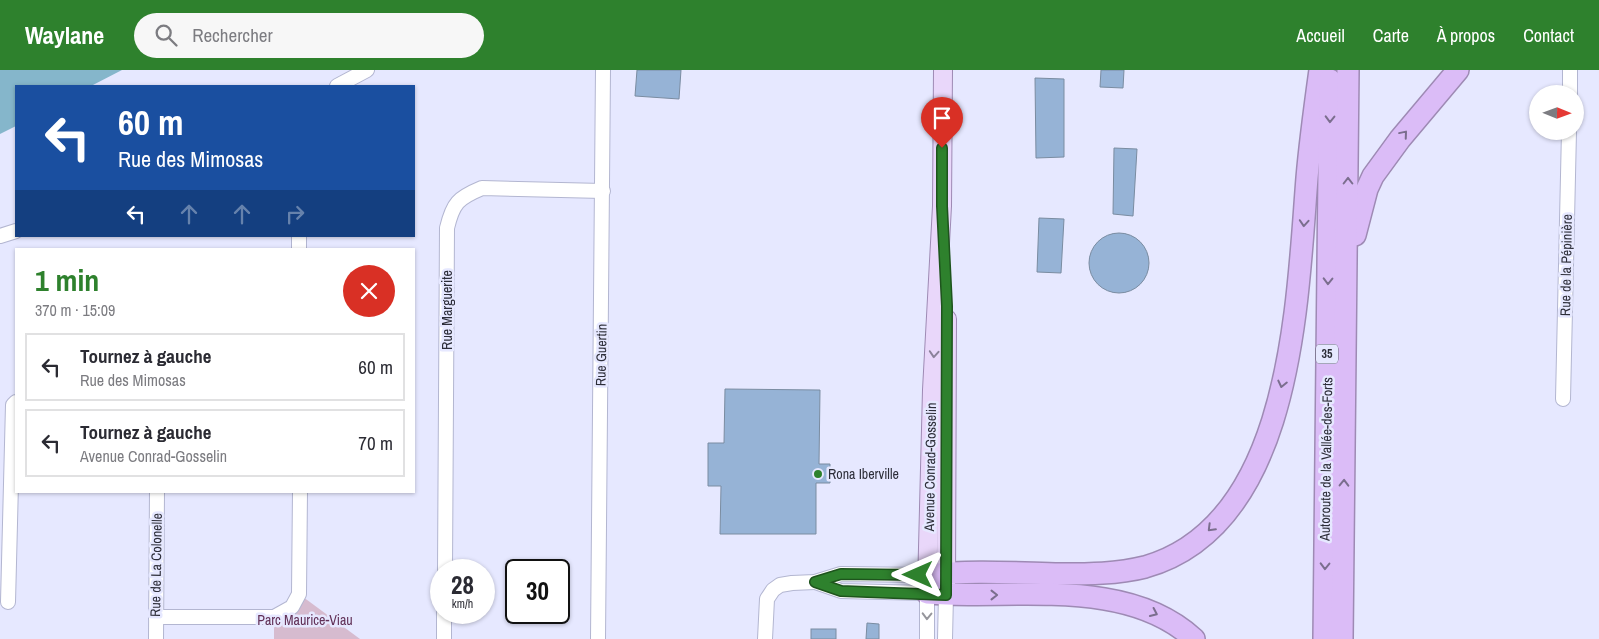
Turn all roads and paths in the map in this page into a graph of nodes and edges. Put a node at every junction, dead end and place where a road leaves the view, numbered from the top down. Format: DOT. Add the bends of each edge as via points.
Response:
graph roads {
  1 [pos="366,70"];
  2 [pos="603,70"];
  3 [pos="943,70"];
  4 [pos="1320,70"];
  5 [pos="1330,70"];
  6 [pos="1348,70"];
  7 [pos="1458,70"];
  8 [pos="1570,70"];
  9 [pos="339,85"];
  10 [pos="1570,85"];
  11 [pos="1569,140"];
  12 [pos="603,191"];
  13 [pos="15,231"];
  14 [pos="0,236"];
  15 [pos="1347,265"];
  16 [pos="1563,399"];
  17 [pos="15,403"];
  18 [pos="157,493"];
  19 [pos="300,493"];
  20 [pos="444,559"];
  21 [pos="936,584"];
  22 [pos="8,602"];
  23 [pos="156,617"];
  24 [pos="444,624"];
  25 [pos="156,639"];
  26 [pos="444,639"];
  27 [pos="598,639"];
  28 [pos="765,639"];
  29 [pos="927,639"];
  30 [pos="945,639"];
  31 [pos="1194,639"];
  32 [pos="1324,639"];
  33 [pos="1342,639"];
  1 -- 9 [label="street"];
  2 -- 12 [label="street, Rue Guertin"];
  3 -- 21 [label="main road, Avenue Conrad-Gosselin" via="942,206 947,306"];
  4 -- 21 [label="highway, one-way" via="1288,360 1267,438 1231,505 1204,535 1183,550 1160,562 1134,569"];
  5 -- 32 [label="highway, Autoroute de la Vallée-des-Forts / 35, one-way"];
  15 -- 6 [label="highway, Autoroute de la Vallée-des-Forts / 35, one-way"];
  15 -- 7 [label="highway, one-way" via="1373,176"];
  8 -- 10 [label="street"];
  11 -- 16 [label="street, Rue de la Pépinière"];
  12 -- 20 [label="street, Rue Marguerite" via="482,188 465,195 452,209 447,228"];
  12 -- 27 [label="street, Rue Guertin"];
  13 -- 14 [label="street"];
  33 -- 15 [label="highway, Autoroute de la Vallée-des-Forts / 35, one-way"];
  17 -- 22 [label="street"];
  18 -- 23 [label="street, Rue de La Colonelle"];
  19 -- 23 [label="street" via="299,594 292,607 274,617"];
  21 -- 28 [label="street" via="841,591 815,582 785,583 769,594"];
  21 -- 29 [label="street, Avenue Conrad-Gosselin, one-way"];
  21 -- 30 [label="street, Avenue Conrad-Gosselin"];
  21 -- 31 [label="highway, one-way" via="1110,599 1158,615"];
  23 -- 25 [label="street, Rue de La Colonelle"];
  24 -- 26 [label="street"];
}
